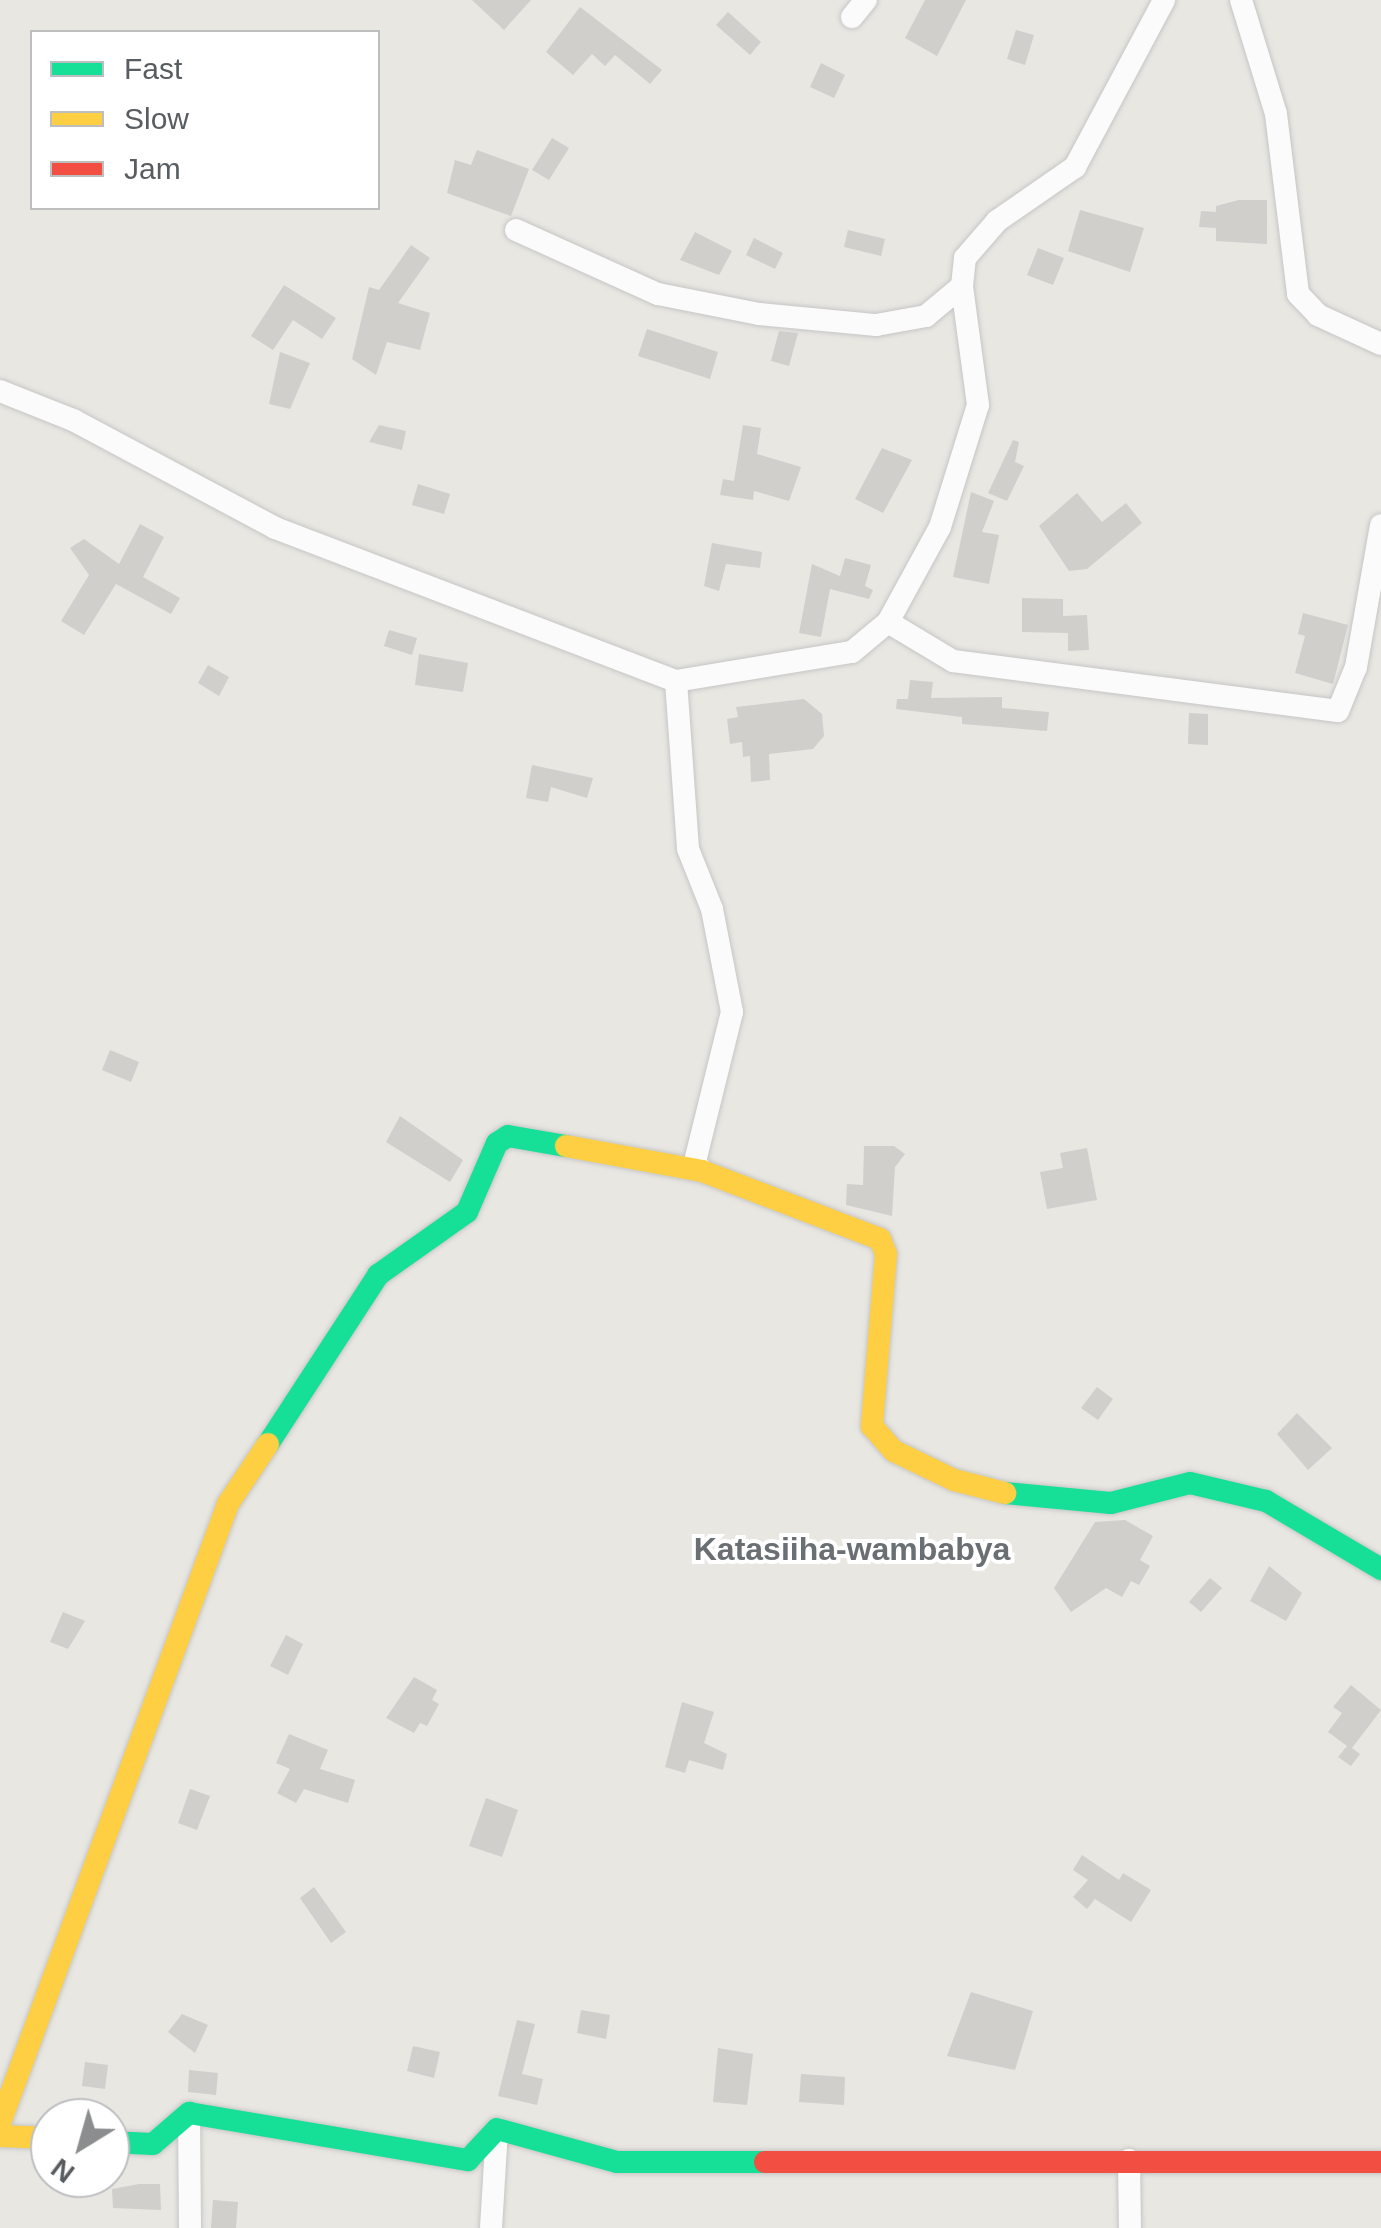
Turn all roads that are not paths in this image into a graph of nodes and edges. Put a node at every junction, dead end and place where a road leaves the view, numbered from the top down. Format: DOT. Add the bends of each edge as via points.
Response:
graph roads {
  1 [pos="1164,0"];
  2 [pos="1241,0"];
  3 [pos="516,230"];
  4 [pos="962,286"];
  5 [pos="1381,344"];
  6 [pos="0,390"];
  7 [pos="1381,525"];
  8 [pos="888,622"];
  9 [pos="676,682"];
  10 [pos="702,1171"];
  11 [pos="1381,1569"];
  12 [pos="190,2113"];
  13 [pos="0,2123"];
  14 [pos="497,2129"];
  15 [pos="0,2136"];
  16 [pos="30,2137"];
  17 [pos="130,2143"];
  18 [pos="1129,2160"];
  19 [pos="1381,2162"];
  20 [pos="190,2228"];
  21 [pos="491,2228"];
  22 [pos="1130,2228"];
  1 -- 4 [label="street" via="1075,167 998,220 965,258"];
  2 -- 5 [label="street" via="1276,114 1298,294 1318,315"];
  3 -- 4 [label="street" via="658,294 760,314 876,325 926,316"];
  4 -- 8 [label="street" via="978,406 940,526"];
  6 -- 9 [label="street" via="73,420 275,528"];
  7 -- 8 [label="street" via="1356,667 1338,711 953,661"];
  8 -- 9 [label="street" via="852,652"];
  9 -- 10 [label="street" via="688,848 712,909 732,1012 696,1162"];
  10 -- 11 [label="street" via="880,1239 886,1254 872,1426 894,1451 954,1480 1025,1498 1111,1502 1190,1482 1266,1501"];
  10 -- 13 [label="street" via="508,1136 497,1144 467,1212 378,1275 228,1504"];
  12 -- 14 [label="street" via="468,2160"];
  12 -- 17 [label="street" via="154,2144"];
  12 -- 20 [label="street"];
  14 -- 18 [label="street" via="618,2162"];
  14 -- 21 [label="street"];
  15 -- 16 [label="street"];
  18 -- 19 [label="street"];
  18 -- 22 [label="street"];
}
